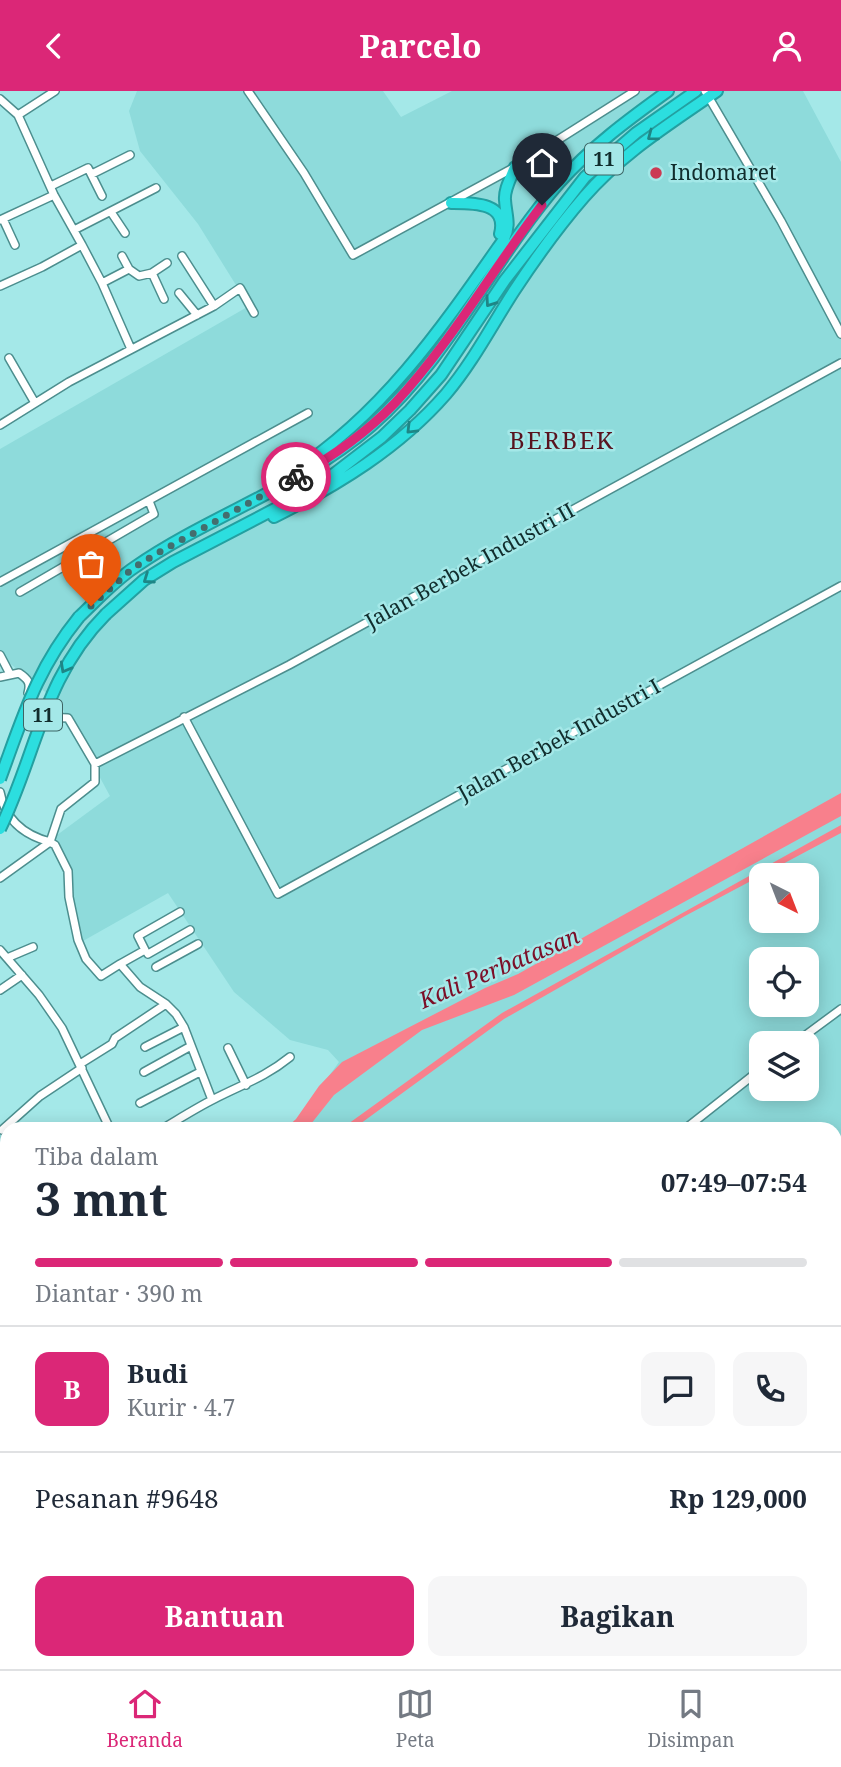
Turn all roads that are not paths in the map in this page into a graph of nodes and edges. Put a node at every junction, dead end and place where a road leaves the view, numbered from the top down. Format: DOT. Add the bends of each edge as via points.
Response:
graph roads {
  1 [pos="55,91"];
  2 [pos="248,91"];
  3 [pos="635,91"];
  4 [pos="668,91"];
  5 [pos="696,91"];
  6 [pos="710,93"];
  7 [pos="0,99"];
  8 [pos="18,115"];
  9 [pos="130,155"];
  10 [pos="515,167"];
  11 [pos="92,174"];
  12 [pos="51,185"];
  13 [pos="156,188"];
  14 [pos="54,195"];
  15 [pos="102,195"];
  16 [pos="452,203"];
  17 [pos="111,212"];
  18 [pos="1,220"];
  19 [pos="74,229"];
  20 [pos="125,233"];
  21 [pos="15,245"];
  22 [pos="82,245"];
  23 [pos="182,255"];
  24 [pos="122,256"];
  25 [pos="167,263"];
  26 [pos="129,269"];
  27 [pos="152,273"];
  28 [pos="102,283"];
  29 [pos="0,286"];
  30 [pos="179,293"];
  31 [pos="164,299"];
  32 [pos="214,306"];
  33 [pos="254,313"];
  34 [pos="451,314"];
  35 [pos="197,315"];
  36 [pos="841,334"];
  37 [pos="131,349"];
  38 [pos="9,358"];
  39 [pos="841,363"];
  40 [pos="35,403"];
  41 [pos="308,413"];
  42 [pos="0,425"];
  43 [pos="149,501"];
  44 [pos="177,542"];
  45 [pos="173,562"];
  46 [pos="0,582"];
  47 [pos="841,586"];
  48 [pos="20,591"];
  49 [pos="0,655"];
  50 [pos="10,674"];
  51 [pos="0,677"];
  52 [pos="184,717"];
  53 [pos="95,764"];
  54 [pos="0,779"];
  55 [pos="0,792"];
  56 [pos="0,829"];
  57 [pos="50,842"];
  58 [pos="0,879"];
  59 [pos="180,912"];
  60 [pos="190,930"];
  61 [pos="198,944"];
  62 [pos="33,947"];
  63 [pos="0,950"];
  64 [pos="146,952"];
  65 [pos="7,958"];
  66 [pos="120,964"];
  67 [pos="22,975"];
  68 [pos="0,990"];
  69 [pos="166,1004"];
  70 [pos="841,1009"];
  71 [pos="184,1027"];
  72 [pos="811,1031"];
  73 [pos="191,1046"];
  74 [pos="145,1047"];
  75 [pos="228,1048"];
  76 [pos="290,1057"];
  77 [pos="81,1066"];
  78 [pos="144,1072"];
  79 [pos="200,1072"];
  80 [pos="749,1078"];
  81 [pos="246,1085"];
  82 [pos="212,1100"];
  83 [pos="140,1103"];
  84 [pos="178,1119"];
  85 [pos="11,1122"];
  86 [pos="107,1122"];
  87 [pos="173,1122"];
  88 [pos="179,1122"];
  89 [pos="694,1122"];
  1 -- 8 [label="street"];
  2 -- 16 [label="street" via="353,255"];
  3 -- 10 [label="street"];
  4 -- 44 [label="highway, 11" via="589,153 558,184 424,368 371,426 317,465"];
  5 -- 45 [label="highway, 11, one-way" via="636,133 585,177 505,280 440,375 382,437 326,479"];
  6 -- 36 [label="street"];
  6 -- 45 [label="highway, one-way" via="645,141 584,197 514,291 458,379 405,436 293,508"];
  7 -- 8 [label="street"];
  8 -- 12 [label="street"];
  9 -- 11 [label="street"];
  10 -- 16 [label="street"];
  10 -- 34 [label="highway" via="506,190 506,233"];
  11 -- 12 [label="street" via="87,168"];
  11 -- 15 [label="street"];
  12 -- 14 [label="street"];
  13 -- 17 [label="street"];
  14 -- 18 [label="street"];
  14 -- 19 [label="street"];
  16 -- 34 [label="highway" via="486,206 499,216 502,227"];
  17 -- 19 [label="street"];
  17 -- 20 [label="street"];
  18 -- 21 [label="street"];
  19 -- 22 [label="street"];
  22 -- 28 [label="street"];
  22 -- 29 [label="street"];
  23 -- 32 [label="street"];
  24 -- 26 [label="street"];
  25 -- 27 [label="street"];
  26 -- 27 [label="street" via="139,276"];
  26 -- 28 [label="street"];
  27 -- 31 [label="street"];
  28 -- 37 [label="street"];
  30 -- 35 [label="street"];
  32 -- 33 [label="street" via="240,288"];
  32 -- 35 [label="street"];
  34 -- 44 [label="highway" via="404,375 341,436 296,470"];
  35 -- 37 [label="street"];
  37 -- 40 [label="street"];
  38 -- 40 [label="street"];
  39 -- 52 [label="street, Jalan Berbek Industri II" via="289,665"];
  40 -- 42 [label="street"];
  41 -- 43 [label="street"];
  43 -- 46 [label="street"];
  43 -- 48 [label="street" via="154,514"];
  44 -- 54 [label="highway, 11, bridge" via="133,568 65,634 38,678"];
  45 -- 56 [label="highway, 11, one-way, bridge" via="144,580 106,614 75,650 53,688"];
  47 -- 52 [label="street, Jalan Berbek Industri I" via="278,894"];
  49 -- 50 [label="street"];
  50 -- 51 [label="street"];
  50 -- 53 [label="street" via="19,673 30,685 20,715 68,718"];
  52 -- 53 [label="street, Jalan Berbek Industri II"];
  53 -- 57 [label="street" via="96,780 61,809"];
  55 -- 57 [label="street" via="17,825"];
  57 -- 58 [label="street"];
  57 -- 66 [label="street" via="68,871 73,923 86,959 101,976"];
  59 -- 64 [label="street" via="138,936"];
  60 -- 64 [label="street"];
  61 -- 64 [label="street" via="157,968"];
  62 -- 65 [label="street"];
  63 -- 65 [label="street"];
  64 -- 66 [label="street"];
  65 -- 67 [label="street"];
  66 -- 69 [label="street" via="140,987"];
  67 -- 68 [label="street"];
  67 -- 77 [label="street" via="62,1028"];
  69 -- 71 [label="street"];
  69 -- 77 [label="street"];
  70 -- 72 [label="street"];
  71 -- 73 [label="street"];
  71 -- 74 [label="street"];
  73 -- 78 [label="street"];
  73 -- 79 [label="street"];
  75 -- 81 [label="street"];
  76 -- 81 [label="street"];
  77 -- 85 [label="street"];
  77 -- 86 [label="street"];
  79 -- 82 [label="street"];
  79 -- 83 [label="street"];
  80 -- 89 [label="street"];
  81 -- 82 [label="street"];
  82 -- 84 [label="street"];
  84 -- 87 [label="street"];
  84 -- 88 [label="street"];
}
